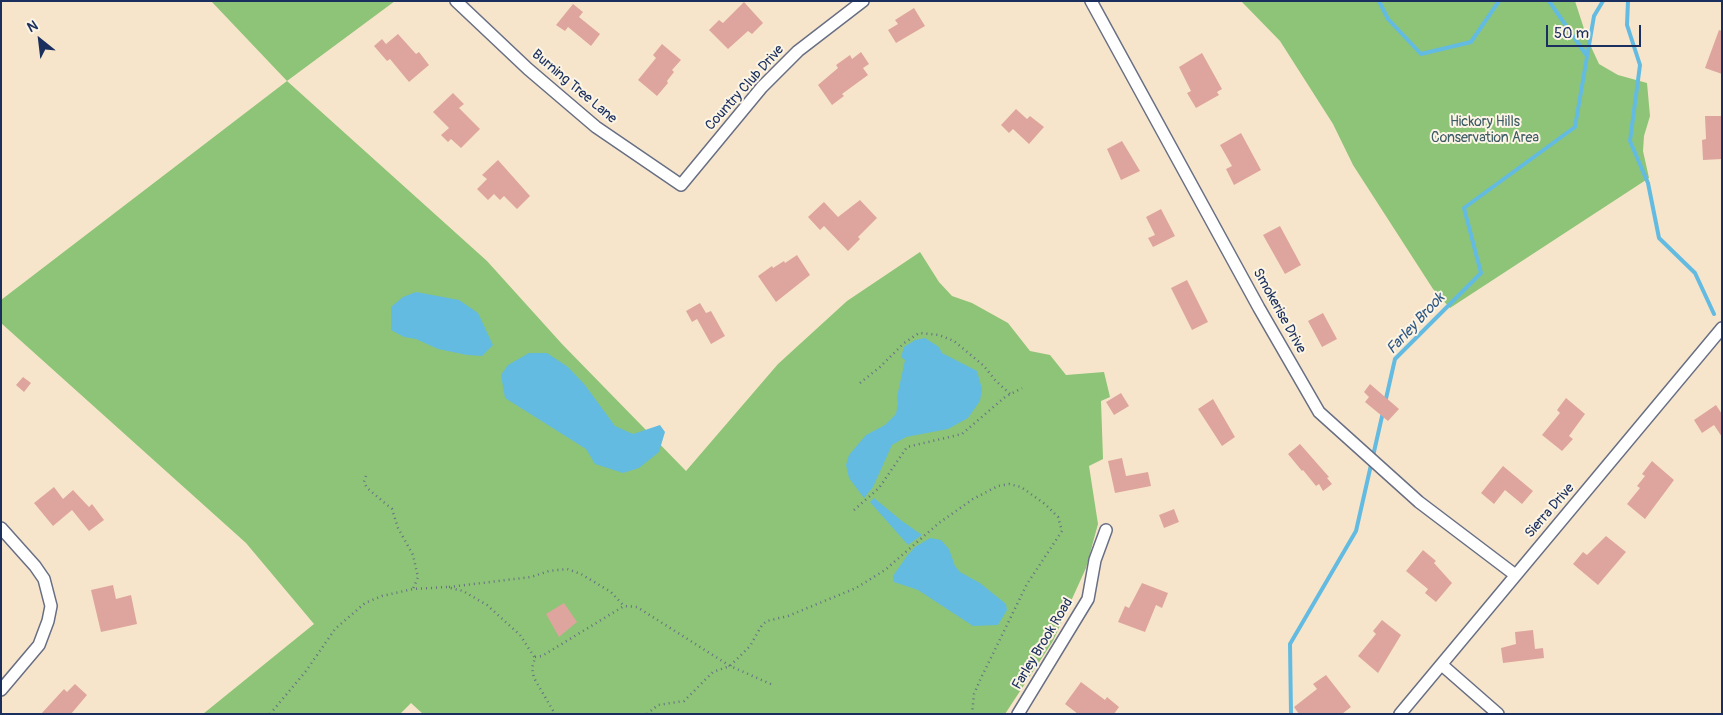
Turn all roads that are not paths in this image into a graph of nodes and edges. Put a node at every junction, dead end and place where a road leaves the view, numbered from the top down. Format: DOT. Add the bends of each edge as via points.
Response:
graph roads {
  1 [pos="456,1"];
  2 [pos="863,1"];
  3 [pos="1091,1"];
  4 [pos="681,185"];
  5 [pos="1722,328"];
  6 [pos="1,528"];
  7 [pos="1106,530"];
  8 [pos="1514,574"];
  9 [pos="1442,665"];
  10 [pos="1,690"];
  11 [pos="1018,714"];
  12 [pos="1400,714"];
  13 [pos="1498,714"];
  1 -- 4 [label="street, Burning Tree Lane" via="596,127"];
  2 -- 4 [label="street, Country Club Drive" via="798,51 762,86"];
  3 -- 8 [label="street, Smokerise Drive" via="1259,308 1320,412 1419,502"];
  5 -- 8 [label="street, Sierra Drive"];
  6 -- 10 [label="street" via="44,579 51,606 39,645"];
  7 -- 11 [label="street, Farley Brook Road" via="1095,560 1088,598"];
  8 -- 9 [label="street, Sierra Drive"];
  9 -- 12 [label="street, Sierra Drive"];
  9 -- 13 [label="street"];
}
